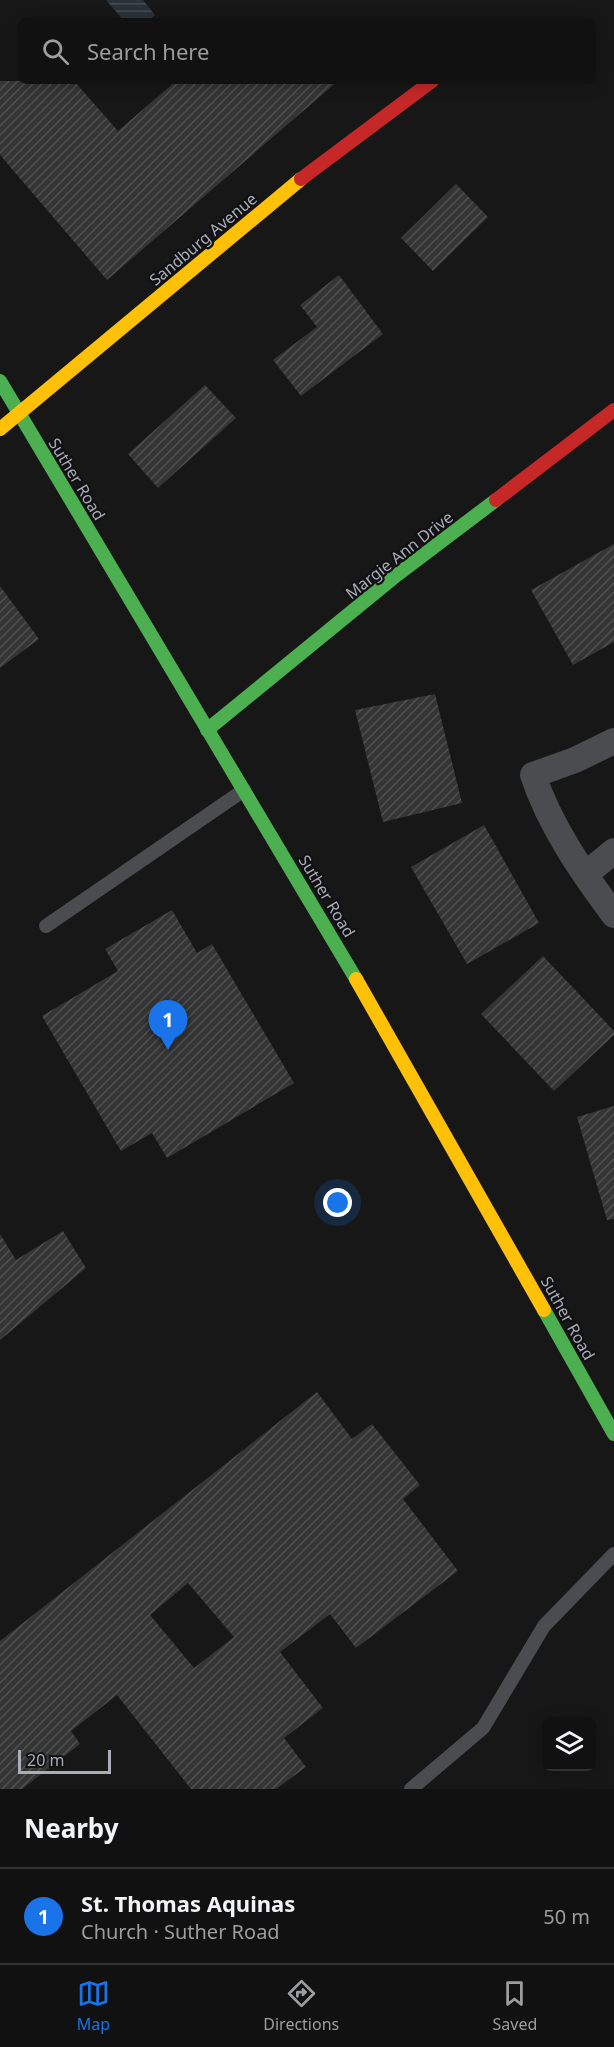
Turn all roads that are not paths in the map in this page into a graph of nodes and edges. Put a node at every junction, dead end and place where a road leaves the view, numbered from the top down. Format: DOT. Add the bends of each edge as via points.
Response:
graph roads {
  1 [pos="428,84"];
  2 [pos="0,381"];
  3 [pos="614,410"];
  4 [pos="19,414"];
  5 [pos="0,429"];
  6 [pos="207,730"];
  7 [pos="614,741"];
  8 [pos="244,790"];
  9 [pos="614,851"];
  10 [pos="587,873"];
  11 [pos="614,915"];
  12 [pos="46,926"];
  13 [pos="614,1434"];
  14 [pos="614,1554"];
  15 [pos="411,1789"];
  1 -- 4 [label="street, Sandburg Avenue" via="334,152"];
  2 -- 4 [label="street, Suther Road"];
  3 -- 6 [label="street, Margie Ann Drive" via="393,578"];
  4 -- 5 [label="street, Sandburg Avenue"];
  4 -- 6 [label="street, Suther Road"];
  6 -- 8 [label="street, Suther Road"];
  7 -- 10 [label="street" via="533,775 557,831"];
  8 -- 12 [label="lane"];
  8 -- 13 [label="street, Suther Road" via="346,960 419,1099"];
  9 -- 10 [label="street"];
  10 -- 11 [label="street"];
  14 -- 15 [label="lane" via="544,1626 483,1728"];
}
